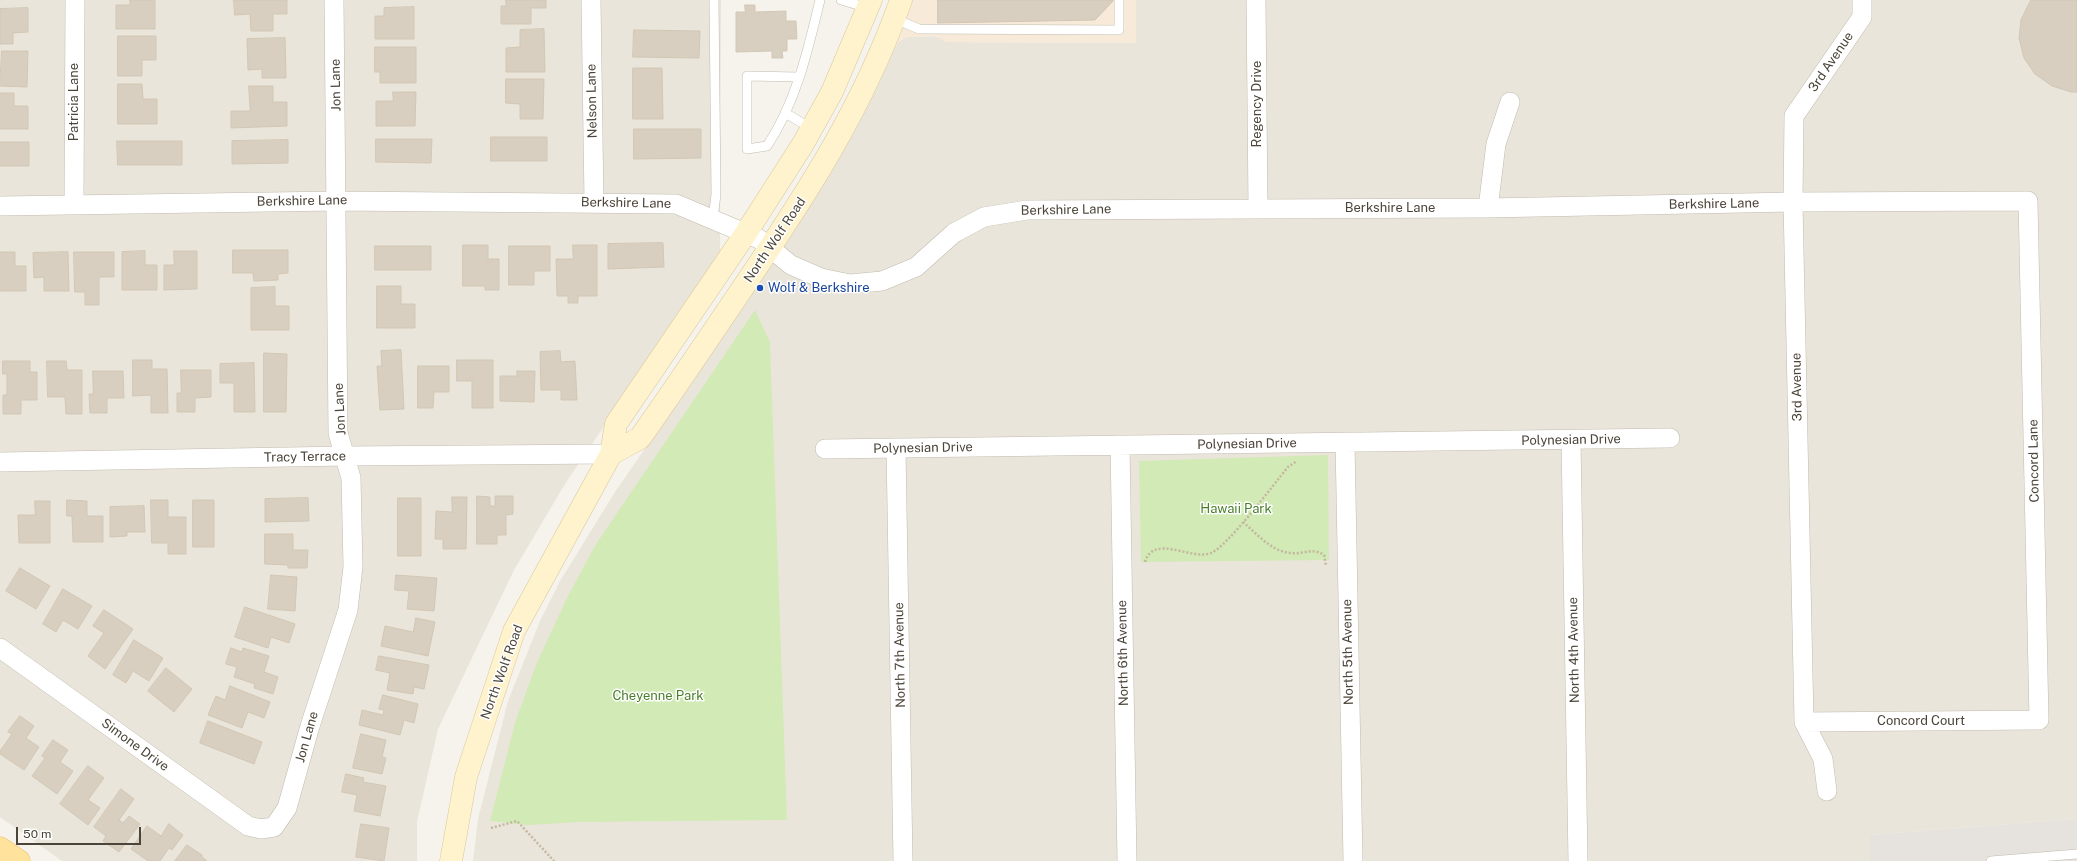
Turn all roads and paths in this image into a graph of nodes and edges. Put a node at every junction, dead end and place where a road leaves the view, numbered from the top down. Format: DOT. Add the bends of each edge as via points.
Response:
graph roads {
  1 [pos="75,0"];
  2 [pos="334,0"];
  3 [pos="591,0"];
  4 [pos="714,0"];
  5 [pos="820,0"];
  6 [pos="841,0"];
  7 [pos="1119,0"];
  8 [pos="1256,0"];
  9 [pos="1862,0"];
  10 [pos="870,4"];
  11 [pos="898,9"];
  12 [pos="799,77"];
  13 [pos="1510,102"];
  14 [pos="785,113"];
  15 [pos="812,129"];
  16 [pos="337,201"];
  17 [pos="2028,201"];
  18 [pos="594,202"];
  19 [pos="1793,202"];
  20 [pos="74,204"];
  21 [pos="0,206"];
  22 [pos="1258,208"];
  23 [pos="1488,208"];
  24 [pos="713,219"];
  25 [pos="746,233"];
  26 [pos="770,248"];
  27 [pos="1670,438"];
  28 [pos="1571,440"];
  29 [pos="1345,442"];
  30 [pos="1120,445"];
  31 [pos="896,448"];
  32 [pos="825,449"];
  33 [pos="611,454"];
  34 [pos="346,456"];
  35 [pos="1302,460"];
  36 [pos="0,462"];
  37 [pos="1243,522"];
  38 [pos="1145,562"];
  39 [pos="1326,566"];
  40 [pos="0,648"];
  41 [pos="2039,720"];
  42 [pos="1804,722"];
  43 [pos="1827,791"];
  44 [pos="274,827"];
  45 [pos="491,828"];
  46 [pos="0,848"];
  47 [pos="2077,854"];
  48 [pos="19,861"];
  49 [pos="452,861"];
  50 [pos="554,861"];
  51 [pos="903,861"];
  52 [pos="1126,861"];
  53 [pos="1353,861"];
  54 [pos="1578,861"];
  55 [pos="1991,861"];
  1 -- 20 [label="street, Patricia Lane"];
  2 -- 16 [label="street, Jon Lane"];
  3 -- 18 [label="street, Nelson Lane"];
  4 -- 24 [label="lane" via="716,194"];
  5 -- 12 [label="lane" via="806,59"];
  6 -- 10 [label="lane"];
  7 -- 11 [label="lane" via="1119,30 919,29"];
  8 -- 22 [label="street, Regency Drive"];
  9 -- 19 [label="street, 3rd Avenue" via="1862,17 1794,116"];
  10 -- 15 [label="main road, North Wolf Road" via="848,59"];
  11 -- 26 [label="main road, North Wolf Road" via="870,78 843,132"];
  12 -- 14 [label="lane"];
  12 -- 14 [label="lane" via="747,76 747,149 767,146"];
  13 -- 23 [label="street" via="1496,144"];
  14 -- 15 [label="lane"];
  15 -- 25 [label="main road, North Wolf Road"];
  16 -- 18 [label="street, Berkshire Lane"];
  16 -- 20 [label="street, Berkshire Lane"];
  16 -- 34 [label="street, Jon Lane" via="338,433"];
  17 -- 19 [label="street, Berkshire Lane"];
  17 -- 41 [label="street, Concord Lane"];
  18 -- 24 [label="street, Berkshire Lane" via="676,204"];
  19 -- 23 [label="street, Berkshire Lane"];
  19 -- 42 [label="street, 3rd Avenue"];
  20 -- 21 [label="street, Berkshire Lane"];
  22 -- 23 [label="street, Berkshire Lane"];
  22 -- 26 [label="street, Berkshire Lane" via="1027,210 984,216 954,233 916,267 882,281 850,284 820,278 791,265"];
  24 -- 25 [label="street, Berkshire Lane"];
  25 -- 26 [label="street, Berkshire Lane" via="759,238"];
  25 -- 33 [label="main road, North Wolf Road" via="616,424"];
  26 -- 33 [label="main road, North Wolf Road" via="640,438"];
  27 -- 28 [label="street, Polynesian Drive"];
  28 -- 29 [label="street, Polynesian Drive"];
  28 -- 54 [label="street, North 4th Avenue"];
  29 -- 30 [label="street, Polynesian Drive"];
  29 -- 53 [label="street, North 5th Avenue"];
  30 -- 31 [label="street, Polynesian Drive"];
  30 -- 52 [label="street, North 6th Avenue"];
  31 -- 32 [label="street, Polynesian Drive"];
  31 -- 51 [label="street, North 7th Avenue"];
  33 -- 34 [label="street, Tracy Terrace"];
  33 -- 49 [label="main road, North Wolf Road" via="514,631 466,777"];
  34 -- 36 [label="street, Tracy Terrace"];
  34 -- 44 [label="street, Jon Lane" via="351,478 353,567 348,610 310,726 287,808"];
  35 -- 37 [label="path" via="1288,467"];
  37 -- 38 [label="path" via="1220,548 1213,552 1201,556 1165,548 1157,549 1147,556"];
  37 -- 39 [label="path" via="1279,551 1299,554 1319,552 1324,555"];
  40 -- 44 [label="street, Simone Drive" via="248,826 261,829"];
  41 -- 42 [label="street, Concord Court"];
  42 -- 43 [label="street, 3rd Avenue" via="1823,759"];
  45 -- 50 [label="path" via="517,821"];
  46 -- 48 [label="main road"];
  47 -- 55 [label="lane"];
}
